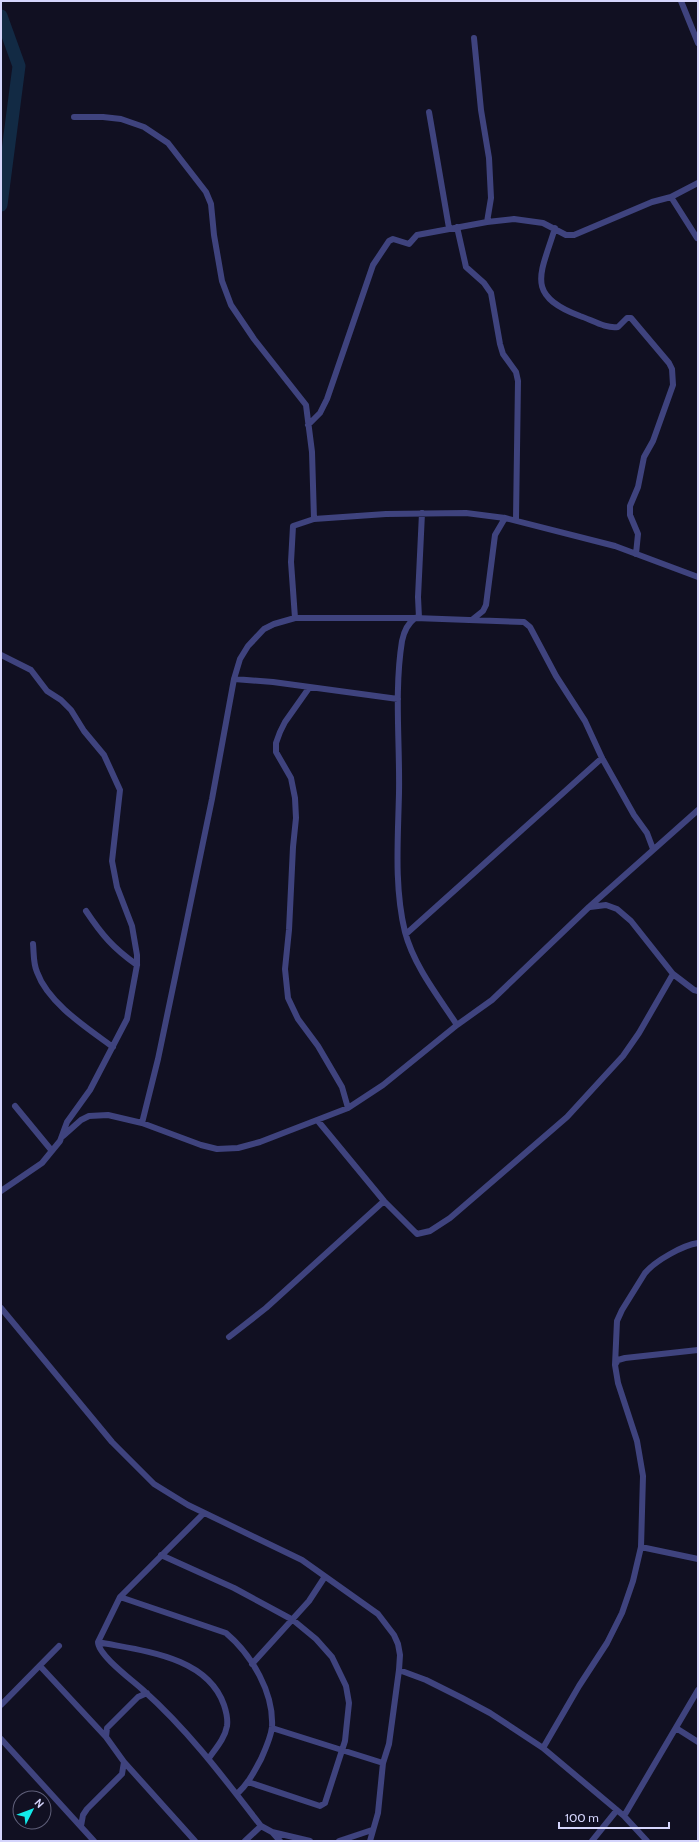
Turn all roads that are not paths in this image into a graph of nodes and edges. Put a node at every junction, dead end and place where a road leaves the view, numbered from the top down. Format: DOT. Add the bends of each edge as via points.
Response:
graph roads {
  1 [pos="681,1"];
  2 [pos="474,38"];
  3 [pos="698,43"];
  4 [pos="429,112"];
  5 [pos="74,118"];
  6 [pos="698,183"];
  7 [pos="670,197"];
  8 [pos="487,222"];
  9 [pos="457,227"];
  10 [pos="449,228"];
  11 [pos="555,228"];
  12 [pos="697,238"];
  13 [pos="308,425"];
  14 [pos="422,513"];
  15 [pos="505,518"];
  16 [pos="314,519"];
  17 [pos="516,519"];
  18 [pos="636,554"];
  19 [pos="698,577"];
  20 [pos="294,618"];
  21 [pos="417,618"];
  22 [pos="473,620"];
  23 [pos="1,655"];
  24 [pos="234,680"];
  25 [pos="309,688"];
  26 [pos="398,699"];
  27 [pos="602,758"];
  28 [pos="698,810"];
  29 [pos="653,850"];
  30 [pos="589,908"];
  31 [pos="86,911"];
  32 [pos="406,934"];
  33 [pos="33,944"];
  34 [pos="137,966"];
  35 [pos="673,974"];
  36 [pos="698,991"];
  37 [pos="457,1025"];
  38 [pos="113,1048"];
  39 [pos="15,1106"];
  40 [pos="348,1108"];
  41 [pos="318,1121"];
  42 [pos="142,1123"];
  43 [pos="63,1136"];
  44 [pos="52,1151"];
  45 [pos="1,1191"];
  46 [pos="384,1201"];
  47 [pos="698,1243"];
  48 [pos="1,1308"];
  49 [pos="229,1337"];
  50 [pos="698,1350"];
  51 [pos="615,1365"];
  52 [pos="204,1512"];
  53 [pos="641,1547"];
  54 [pos="161,1555"];
  55 [pos="698,1559"];
  56 [pos="324,1578"];
  57 [pos="120,1597"];
  58 [pos="293,1620"];
  59 [pos="98,1642"];
  60 [pos="59,1646"];
  61 [pos="252,1664"];
  62 [pos="40,1666"];
  63 [pos="399,1670"];
  64 [pos="698,1690"];
  65 [pos="147,1693"];
  66 [pos="1,1706"];
  67 [pos="272,1728"];
  68 [pos="676,1728"];
  69 [pos="106,1737"];
  70 [pos="1,1739"];
  71 [pos="698,1742"];
  72 [pos="543,1748"];
  73 [pos="342,1751"];
  74 [pos="209,1758"];
  75 [pos="124,1762"];
  76 [pos="383,1763"];
  77 [pos="248,1782"];
  78 [pos="237,1794"];
  79 [pos="616,1810"];
  80 [pos="624,1816"];
  81 [pos="80,1826"];
  82 [pos="261,1826"];
  83 [pos="372,1830"];
  84 [pos="272,1832"];
  85 [pos="94,1841"];
  86 [pos="195,1841"];
  87 [pos="245,1841"];
  88 [pos="280,1841"];
  89 [pos="310,1841"];
  90 [pos="339,1841"];
  91 [pos="370,1841"];
  92 [pos="592,1841"];
  93 [pos="647,1841"];
  1 -- 3 [label="street"];
  2 -- 8 [label="street" via="478,87 489,158 491,198"];
  4 -- 10 [label="street"];
  5 -- 13 [label="street" via="122,119 144,127 168,143 200,183 211,204 222,281 231,305 249,333 306,406"];
  6 -- 7 [label="street"];
  7 -- 11 [label="street" via="652,202 580,233 566,235"];
  7 -- 12 [label="street"];
  8 -- 9 [label="street"];
  8 -- 11 [label="street" via="514,219 543,222"];
  9 -- 10 [label="street"];
  9 -- 17 [label="street" via="463,263 491,293 503,354 516,372 518,381"];
  10 -- 13 [label="street" via="417,235 409,244 393,239 387,242 373,265 327,399 320,414"];
  11 -- 18 [label="street" via="540,276 542,288 551,301 562,309 607,326 618,327 627,318 631,318 672,369 673,385 653,441 644,457 638,487 630,506 630,514 638,534"];
  13 -- 16 [label="street" via="312,452"];
  14 -- 15 [label="street" via="466,513"];
  14 -- 16 [label="street"];
  14 -- 21 [label="street"];
  15 -- 17 [label="street"];
  15 -- 22 [label="street" via="495,535 486,605"];
  16 -- 20 [label="street" via="293,526 291,562"];
  17 -- 18 [label="street"];
  18 -- 19 [label="street"];
  20 -- 21 [label="street"];
  20 -- 24 [label="street" via="274,624 258,635 240,659"];
  21 -- 22 [label="street"];
  21 -- 26 [label="street" via="407,625 402,640"];
  22 -- 27 [label="street" via="520,621 530,627 556,676 585,721"];
  23 -- 34 [label="street" via="31,670 47,691 71,710 104,755 116,779 120,790 112,861 117,886 136,942"];
  24 -- 25 [label="street" via="273,682"];
  24 -- 42 [label="street" via="182,944"];
  25 -- 26 [label="street"];
  25 -- 40 [label="street" via="282,727 276,743 276,752 291,778 296,818 285,969 288,998 298,1019 318,1046 342,1087"];
  26 -- 32 [label="street" via="397,834 400,910"];
  27 -- 29 [label="street" via="647,833"];
  27 -- 32 [label="street"];
  28 -- 29 [label="street"];
  29 -- 30 [label="street"];
  30 -- 35 [label="street" via="606,905 617,909 631,921"];
  30 -- 37 [label="street" via="496,996"];
  31 -- 34 [label="street" via="102,936"];
  32 -- 37 [label="street" via="422,971"];
  33 -- 38 [label="street" via="34,964 42,982 66,1012"];
  34 -- 38 [label="street" via="127,1019"];
  35 -- 36 [label="street"];
  35 -- 46 [label="street" via="639,1034 596,1086 567,1117 450,1218 430,1231 417,1234"];
  37 -- 40 [label="street" via="401,1071"];
  38 -- 43 [label="street" via="90,1090 67,1122"];
  39 -- 44 [label="street"];
  40 -- 41 [label="street"];
  41 -- 42 [label="street" via="260,1142 238,1148 217,1149 186,1141"];
  41 -- 46 [label="street"];
  42 -- 43 [label="street" via="108,1115 95,1115 81,1120"];
  43 -- 44 [label="street"];
  44 -- 45 [label="street" via="42,1163"];
  46 -- 49 [label="street" via="266,1308"];
  47 -- 51 [label="street" via="675,1251 645,1273 617,1321"];
  48 -- 52 [label="street" via="112,1442 167,1493"];
  50 -- 51 [label="street" via="625,1358 618,1360"];
  51 -- 53 [label="street" via="618,1383 637,1441 643,1476"];
  52 -- 54 [label="street"];
  52 -- 56 [label="street" via="295,1556"];
  53 -- 55 [label="street"];
  53 -- 72 [label="street" via="622,1613 607,1643"];
  54 -- 57 [label="street"];
  54 -- 58 [label="street" via="234,1588"];
  56 -- 58 [label="street"];
  56 -- 63 [label="street" via="372,1609 383,1620 398,1644"];
  57 -- 59 [label="street"];
  57 -- 61 [label="street" via="226,1634 234,1639"];
  58 -- 61 [label="street"];
  58 -- 73 [label="street" via="325,1648 346,1686 349,1703"];
  59 -- 65 [label="street" via="99,1649 105,1656"];
  59 -- 74 [label="street" via="163,1656 192,1668 211,1682 219,1693 226,1712 227,1725 223,1737"];
  60 -- 62 [label="street"];
  61 -- 67 [label="street" via="269,1696"];
  62 -- 66 [label="street"];
  62 -- 69 [label="street"];
  63 -- 72 [label="street" via="426,1680 490,1713"];
  63 -- 76 [label="street" via="389,1744"];
  64 -- 68 [label="street"];
  65 -- 69 [label="street" via="138,1697 107,1728"];
  65 -- 74 [label="street"];
  67 -- 73 [label="street"];
  67 -- 77 [label="street"];
  68 -- 71 [label="street"];
  68 -- 80 [label="street"];
  69 -- 75 [label="street"];
  70 -- 81 [label="street"];
  72 -- 79 [label="street"];
  73 -- 76 [label="street"];
  73 -- 77 [label="street" via="323,1805"];
  74 -- 78 [label="street"];
  75 -- 81 [label="street" via="122,1774 87,1810"];
  75 -- 86 [label="street"];
  76 -- 83 [label="street" via="379,1807"];
  77 -- 78 [label="street"];
  78 -- 82 [label="street"];
  79 -- 80 [label="street"];
  79 -- 92 [label="street"];
  80 -- 93 [label="street"];
  81 -- 85 [label="street"];
  82 -- 84 [label="street"];
  82 -- 87 [label="street"];
  83 -- 90 [label="street"];
  83 -- 91 [label="street"];
  84 -- 88 [label="street"];
  84 -- 89 [label="street"];
}
